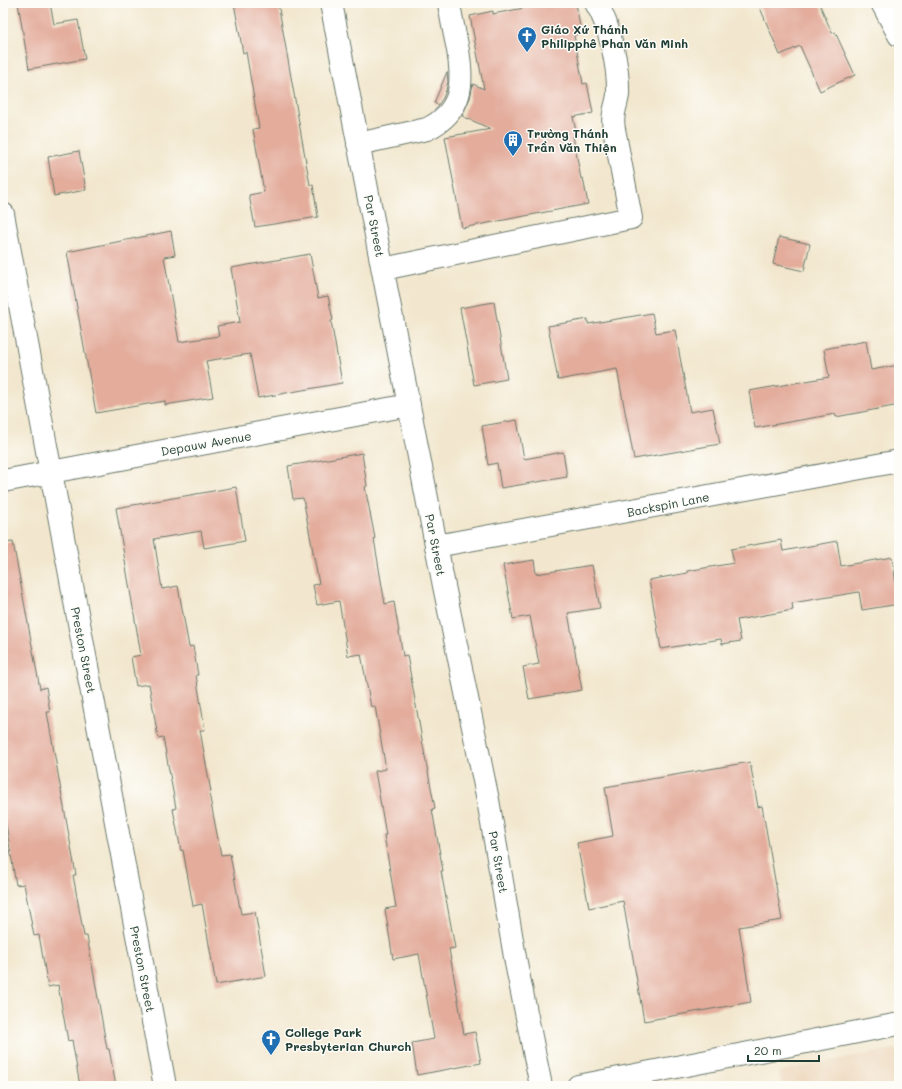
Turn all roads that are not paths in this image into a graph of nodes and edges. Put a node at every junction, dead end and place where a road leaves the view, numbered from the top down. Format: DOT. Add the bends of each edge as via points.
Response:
graph roads {
  1 [pos="331,3"];
  2 [pos="449,3"];
  3 [pos="596,3"];
  4 [pos="882,3"];
  5 [pos="899,35"];
  6 [pos="358,144"];
  7 [pos="3,214"];
  8 [pos="383,269"];
  9 [pos="409,405"];
  10 [pos="899,460"];
  11 [pos="50,471"];
  12 [pos="3,481"];
  13 [pos="436,546"];
  14 [pos="899,1024"];
  15 [pos="165,1086"];
  16 [pos="541,1086"];
  17 [pos="578,1086"];
  1 -- 6 [label="street, Par Street"];
  2 -- 6 [label="street" via="461,66 461,87 450,111 427,130"];
  3 -- 8 [label="street" via="614,57 618,79 618,94 613,115 614,129 631,218"];
  4 -- 5 [label="street"];
  6 -- 8 [label="street, Par Street"];
  7 -- 11 [label="street, Preston Street"];
  8 -- 9 [label="street, Par Street"];
  9 -- 11 [label="street, Depauw Avenue"];
  9 -- 13 [label="street, Par Street"];
  10 -- 13 [label="street, Backspin Lane"];
  11 -- 12 [label="street, Depauw Avenue"];
  11 -- 15 [label="street, Preston Street"];
  13 -- 16 [label="street, Par Street" via="488,800 516,963"];
  14 -- 17 [label="street"];
}
